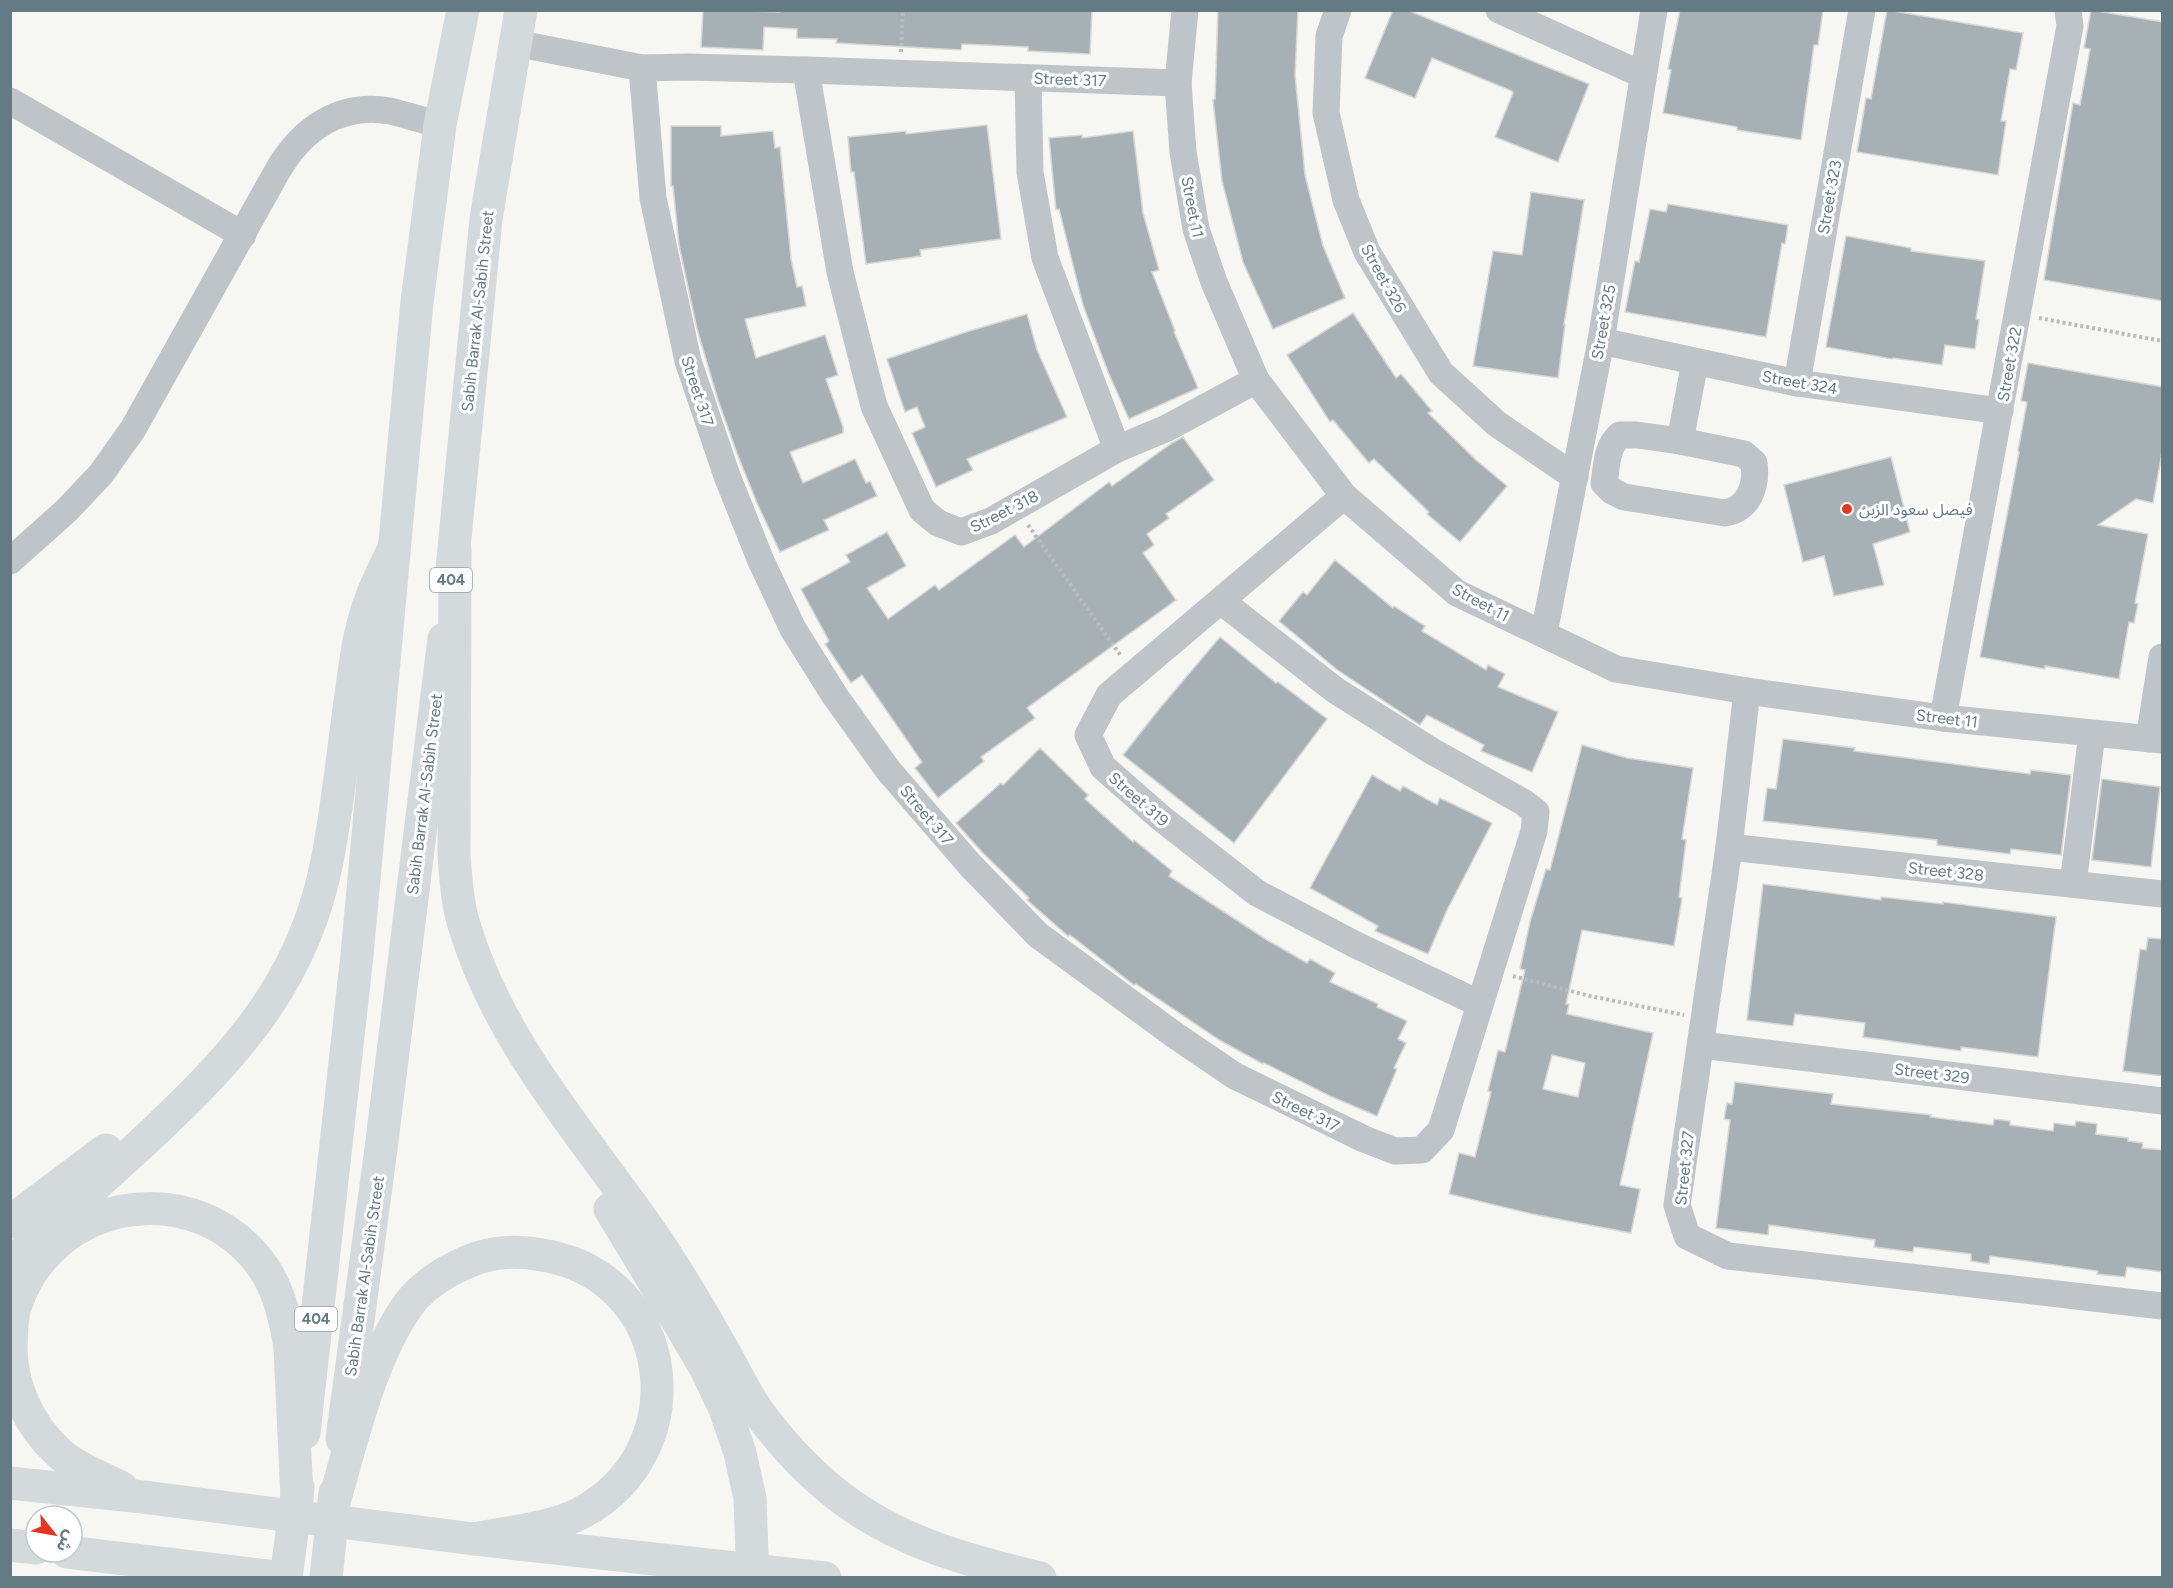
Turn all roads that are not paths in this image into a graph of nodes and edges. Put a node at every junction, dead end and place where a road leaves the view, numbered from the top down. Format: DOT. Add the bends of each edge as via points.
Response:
graph roads {
  1 [pos="463,10"];
  2 [pos="521,10"];
  3 [pos="1185,10"];
  4 [pos="1338,10"];
  5 [pos="1499,10"];
  6 [pos="1654,10"];
  7 [pos="1862,10"];
  8 [pos="2068,10"];
  9 [pos="515,43"];
  10 [pos="642,68"];
  11 [pos="806,70"];
  12 [pos="1643,75"];
  13 [pos="1028,78"];
  14 [pos="1178,83"];
  15 [pos="10,100"];
  16 [pos="440,125"];
  17 [pos="243,235"];
  18 [pos="1601,341"];
  19 [pos="1695,362"];
  20 [pos="1256,380"];
  21 [pos="1797,383"];
  22 [pos="2000,411"];
  23 [pos="1680,441"];
  24 [pos="1117,449"];
  25 [pos="1575,477"];
  26 [pos="1344,496"];
  27 [pos="394,548"];
  28 [pos="455,551"];
  29 [pos="10,561"];
  30 [pos="1221,601"];
  31 [pos="1544,633"];
  32 [pos="2163,657"];
  33 [pos="1747,691"];
  34 [pos="1943,718"];
  35 [pos="2092,734"];
  36 [pos="2156,740"];
  37 [pos="1729,847"];
  38 [pos="2073,884"];
  39 [pos="2163,894"];
  40 [pos="1480,1004"];
  41 [pos="1703,1032"];
  42 [pos="245,1037"];
  43 [pos="552,1097"];
  44 [pos="2163,1101"];
  45 [pos="10,1222"];
  46 [pos="10,1265"];
  47 [pos="2163,1306"];
  48 [pos="10,1483"];
  49 [pos="143,1497"];
  50 [pos="296,1503"];
  51 [pos="333,1508"];
  52 [pos="474,1539"];
  53 [pos="84,1554"];
  54 [pos="285,1578"];
  55 [pos="326,1578"];
  56 [pos="750,1578"];
  57 [pos="825,1578"];
  58 [pos="1040,1578"];
  1 -- 16 [label="main road, 404"];
  2 -- 9 [label="main road, Sabih Barrak Al-Sabih Street / 404"];
  3 -- 14 [label="street, Street 11"];
  4 -- 25 [label="street, Street 326" via="1329,36 1326,113 1346,200 1367,252 1441,373 1497,424"];
  5 -- 12 [label="street"];
  6 -- 12 [label="street, Street 325"];
  7 -- 21 [label="street, Street 323"];
  8 -- 22 [label="street, Street 322" via="2070,26"];
  9 -- 10 [label="street"];
  9 -- 28 [label="main road, Sabih Barrak Al-Sabih Street / 404" via="486,219"];
  10 -- 11 [label="street, Street 317"];
  10 -- 40 [label="street, Street 317" via="653,198 688,362 761,561 793,629 835,696 888,770 971,866 1038,935 1235,1077 1395,1151 1422,1150 1441,1130"];
  11 -- 13 [label="street, Street 317"];
  11 -- 24 [label="street, Street 318" via="840,272 874,406 922,510 961,532 991,521"];
  12 -- 18 [label="street, Street 325"];
  13 -- 14 [label="street, Street 317"];
  13 -- 24 [label="street" via="1030,172 1045,258"];
  14 -- 20 [label="street, Street 11" via="1183,152 1196,229"];
  15 -- 17 [label="street"];
  16 -- 17 [label="street" via="388,111 366,110 323,121 289,150"];
  16 -- 27 [label="main road, 404" via="417,302"];
  17 -- 29 [label="street" via="133,429 101,474"];
  18 -- 19 [label="street, Street 324"];
  18 -- 25 [label="street, Street 325"];
  19 -- 21 [label="street, Street 324"];
  19 -- 23 [label="street"];
  20 -- 24 [label="street, Street 318" via="1167,428"];
  20 -- 26 [label="street, Street 11"];
  21 -- 22 [label="street, Street 324"];
  22 -- 34 [label="street, Street 322"];
  23 -- 23 [label="street" via="1620,435 1609,448 1604,483 1624,497 1725,513 1744,505 1755,471 1750,458"];
  25 -- 31 [label="street, Street 325"];
  26 -- 30 [label="street, Street 319"];
  26 -- 31 [label="street, Street 11" via="1457,593"];
  27 -- 42 [label="main road" via="370,602 362,632 316,908 298,954 274,998"];
  27 -- 50 [label="main road, 404" via="357,955"];
  28 -- 43 [label="main road" via="457,893 464,926 491,997"];
  28 -- 51 [label="main road, Sabih Barrak Al-Sabih Street / 404"];
  30 -- 40 [label="street, Street 317" via="1335,690 1536,812 1534,831"];
  30 -- 40 [label="street, Street 319" via="1109,695 1088,735 1103,767 1257,893"];
  31 -- 33 [label="street, Street 11" via="1616,669"];
  32 -- 36 [label="street"];
  33 -- 34 [label="street, Street 11"];
  33 -- 37 [label="street, Street 327"];
  34 -- 35 [label="street, Street 11"];
  35 -- 36 [label="street, Street 11"];
  35 -- 38 [label="street"];
  37 -- 38 [label="street, Street 328"];
  37 -- 41 [label="street, Street 327"];
  38 -- 39 [label="street, Street 328"];
  41 -- 44 [label="street, Street 329"];
  41 -- 47 [label="street, Street 327" via="1677,1205 1687,1236 1728,1256"];
  42 -- 45 [label="main road" via="147,1118"];
  42 -- 46 [label="main road" via="185,1103"];
  43 -- 56 [label="main road" via="612,1213 706,1369 725,1409 750,1498"];
  43 -- 58 [label="main road" via="659,1244 755,1407 803,1466 846,1502 894,1532 965,1559"];
  48 -- 49 [label="main road"];
  49 -- 50 [label="main road" via="72,1462 35,1426 19,1395 11,1367 12,1323 29,1276 61,1240 91,1221 139,1208 155,1208 203,1217 232,1235 258,1261 279,1297 290,1348"];
  49 -- 52 [label="main road"];
  50 -- 54 [label="main road, 404"];
  51 -- 52 [label="main road" via="367,1393 390,1334 410,1303 430,1281 477,1257 505,1251 560,1257 602,1278 626,1300 645,1332 658,1380 658,1406 651,1432 639,1458 614,1490 578,1515"];
  51 -- 55 [label="main road, Sabih Barrak Al-Sabih Street / 404"];
  52 -- 57 [label="main road"];
  53 -- 54 [label="main road"];
}
